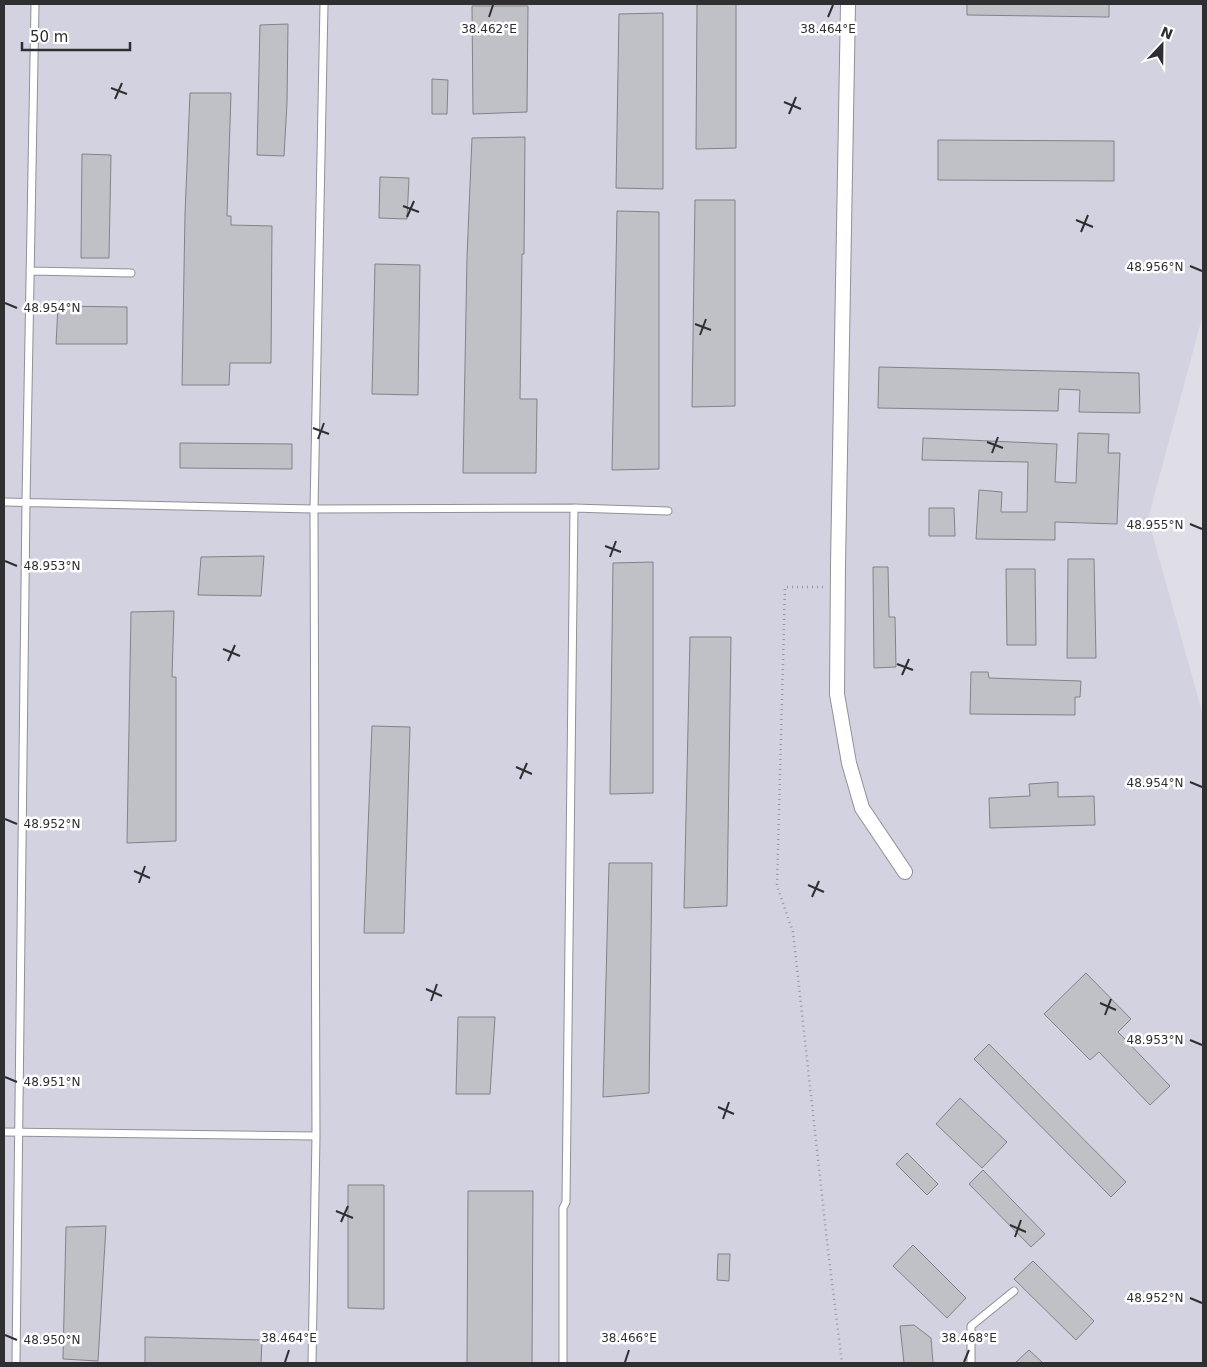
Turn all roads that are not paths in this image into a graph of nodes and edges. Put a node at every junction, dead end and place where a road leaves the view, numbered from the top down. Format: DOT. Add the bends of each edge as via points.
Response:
graph roads {
  1 [pos="35,4"];
  2 [pos="324,4"];
  3 [pos="848,4"];
  4 [pos="30,271"];
  5 [pos="131,273"];
  6 [pos="4,502"];
  7 [pos="26,502"];
  8 [pos="574,508"];
  9 [pos="314,509"];
  10 [pos="668,511"];
  11 [pos="905,872"];
  12 [pos="4,1132"];
  13 [pos="19,1132"];
  14 [pos="316,1136"];
  15 [pos="1014,1291"];
  16 [pos="16,1363"];
  17 [pos="312,1363"];
  18 [pos="563,1363"];
  19 [pos="971,1363"];
  1 -- 4 [label="lane"];
  2 -- 9 [label="lane"];
  3 -- 11 [label="street" via="837,694 849,763 862,808"];
  4 -- 5 [label="lane"];
  4 -- 7 [label="lane"];
  6 -- 7 [label="lane"];
  7 -- 9 [label="lane"];
  7 -- 13 [label="lane"];
  8 -- 9 [label="lane"];
  8 -- 10 [label="lane"];
  8 -- 18 [label="lane"];
  9 -- 14 [label="lane"];
  12 -- 13 [label="lane"];
  13 -- 14 [label="lane"];
  13 -- 16 [label="lane"];
  14 -- 17 [label="lane"];
  15 -- 19 [label="lane" via="970,1326"];
}
